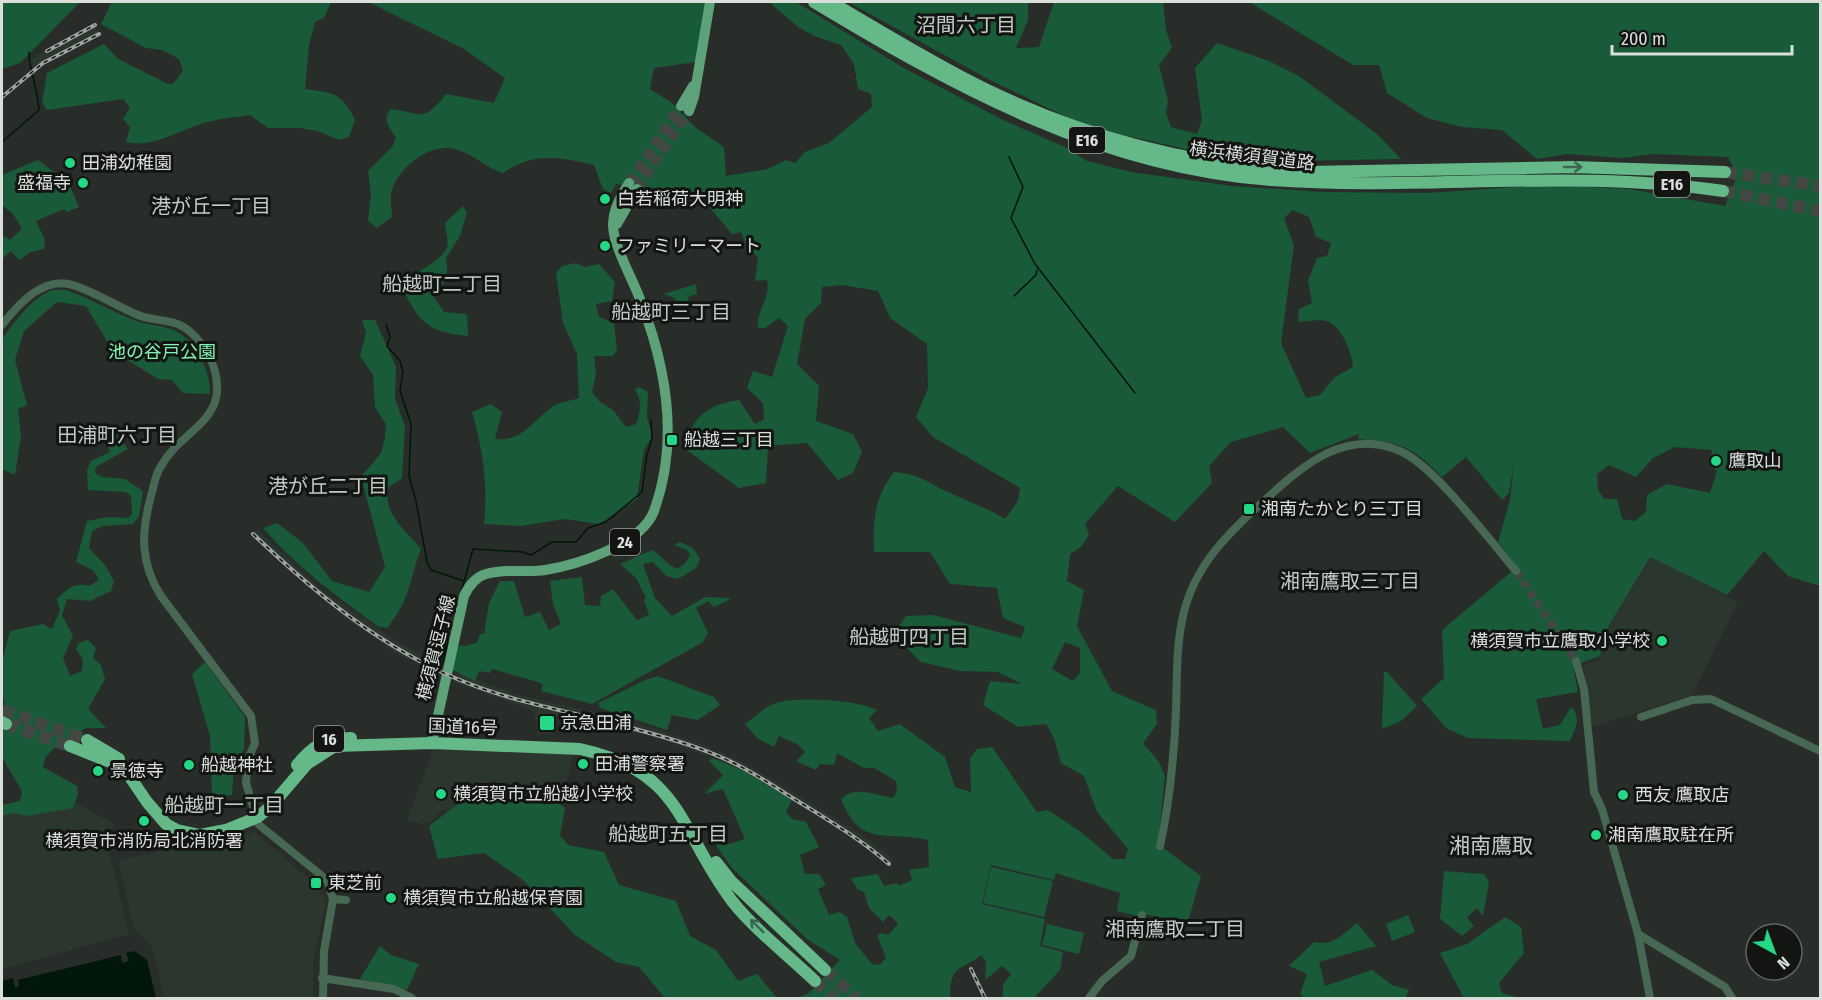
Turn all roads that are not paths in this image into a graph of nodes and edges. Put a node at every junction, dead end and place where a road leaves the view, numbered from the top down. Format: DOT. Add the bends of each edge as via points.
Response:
graph roads {
  1 [pos="710,2"];
  2 [pos="814,2"];
  3 [pos="831,2"];
  4 [pos="685,109"];
  5 [pos="1725,172"];
  6 [pos="1622,173"];
  7 [pos="1390,177"];
  8 [pos="633,186"];
  9 [pos="1723,191"];
  10 [pos="2,325"];
  11 [pos="1515,571"];
  12 [pos="1576,661"];
  13 [pos="1641,717"];
  14 [pos="87,740"];
  15 [pos="432,740"];
  16 [pos="70,746"];
  17 [pos="1821,751"];
  18 [pos="256,813"];
  19 [pos="1160,846"];
  20 [pos="333,899"];
  21 [pos="346,900"];
  22 [pos="1142,915"];
  23 [pos="784,931"];
  24 [pos="1638,934"];
  25 [pos="795,942"];
  26 [pos="775,943"];
  27 [pos="786,954"];
  28 [pos="825,969"];
  29 [pos="322,978"];
  30 [pos="814,981"];
  31 [pos="322,999"];
  32 [pos="412,999"];
  33 [pos="1089,999"];
  34 [pos="1650,999"];
  35 [pos="1732,999"];
  1 -- 4 [label="main road" via="701,63"];
  2 -- 7 [label="highway, 横浜横須賀道路 / E16" via="974,93 1096,144 1232,175 1308,182"];
  3 -- 7 [label="highway, 横浜横須賀道路 / E16" via="984,88 1102,136 1201,160 1269,170"];
  5 -- 6 [label="highway, 横浜横須賀道路 / E16"];
  6 -- 7 [label="highway, 横浜横須賀道路 / E16"];
  6 -- 9 [label="highway, 横浜横須賀道路 / E16"];
  8 -- 15 [label="main road, 横須賀逗子線 / 24" via="616,206 615,237 644,308 669,411 669,432 653,515 633,537 605,552 545,570 485,574 473,582 464,596"];
  10 -- 18 [label="street" via="39,289 66,283 139,315 182,326 209,356 216,381 213,407 204,423 160,466 144,524 143,547 156,588 251,716 255,743 246,783"];
  11 -- 19 [label="street" via="1420,463 1398,450 1356,445 1336,449 1301,467 1225,537 1192,588 1183,618 1172,782"];
  12 -- 24 [label="street" via="1584,689 1594,792"];
  13 -- 17 [label="street" via="1692,700 1711,699"];
  14 -- 18 [label="highway, 国道16号 / 16" via="129,767 164,811 181,824 210,827"];
  15 -- 18 [label="highway, 国道16号 / 16" via="335,746 307,764 271,806"];
  15 -- 23 [label="highway, 国道16号 / 16" via="588,743 640,763 681,804 731,881"];
  26 -- 15 [label="highway, 国道16号 / 16, one-way" via="724,890 674,804 636,768 580,750"];
  16 -- 18 [label="highway, 国道16号 / 16" via="124,771 158,816 177,830 210,834 241,825"];
  18 -- 20 [label="street" via="258,824 327,880"];
  20 -- 21 [label="street"];
  20 -- 29 [label="street"];
  22 -- 33 [label="street" via="1131,956 1102,981"];
  23 -- 25 [label="highway, 国道16号 / 16"];
  23 -- 26 [label="highway" via="784,939"];
  24 -- 34 [label="street"];
  24 -- 35 [label="street" via="1725,987"];
  25 -- 27 [label="highway" via="785,946"];
  25 -- 28 [label="highway, 国道16号 / 16"];
  26 -- 27 [label="highway, 国道16号 / 16"];
  27 -- 30 [label="highway, 国道16号 / 16"];
  29 -- 31 [label="street"];
  29 -- 32 [label="street" via="394,989"];
}
